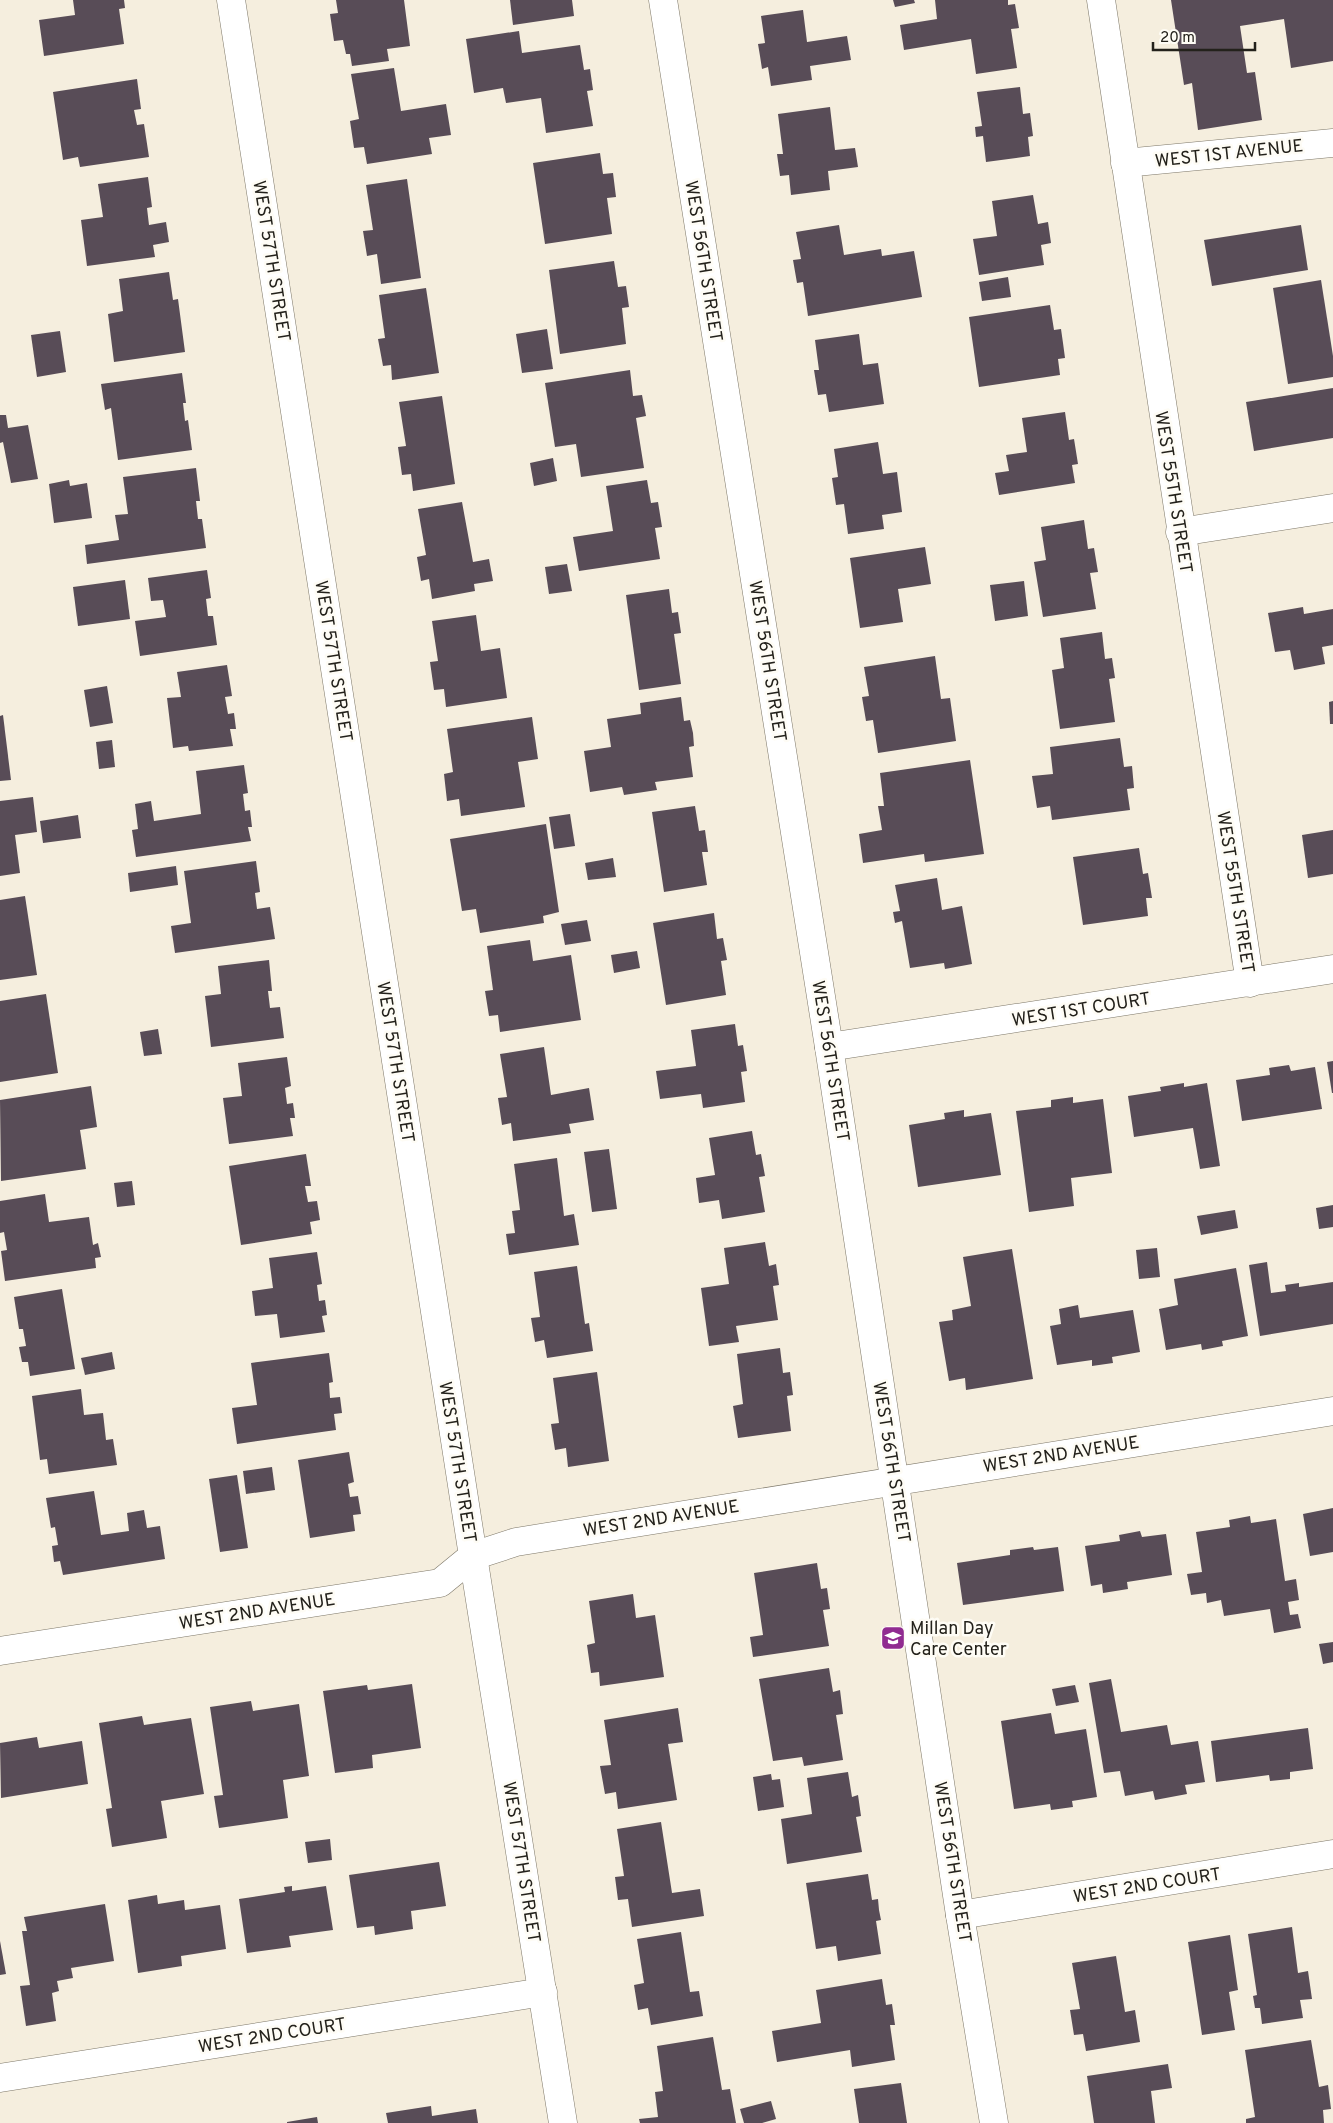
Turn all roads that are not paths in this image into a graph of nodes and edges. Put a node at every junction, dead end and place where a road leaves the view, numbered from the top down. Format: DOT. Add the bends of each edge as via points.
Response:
graph roads {
  1 [pos="231,0"];
  2 [pos="663,0"];
  3 [pos="1101,0"];
  4 [pos="1333,143"];
  5 [pos="1125,163"];
  6 [pos="1333,508"];
  7 [pos="1180,532"];
  8 [pos="1333,969"];
  9 [pos="1250,983"];
  10 [pos="829,1047"];
  11 [pos="1333,1411"];
  12 [pos="894,1480"];
  13 [pos="472,1556"];
  14 [pos="0,1651"];
  15 [pos="1333,1854"];
  16 [pos="960,1915"];
  17 [pos="543,1992"];
  18 [pos="0,2078"];
  19 [pos="563,2123"];
  20 [pos="994,2123"];
  1 -- 13 [label="street, WEST 57TH STREET"];
  2 -- 10 [label="street, WEST 56TH STREET"];
  3 -- 5 [label="street, WEST 55TH STREET"];
  4 -- 5 [label="street, WEST 1ST AVENUE"];
  5 -- 7 [label="street, WEST 55TH STREET"];
  6 -- 7 [label="street"];
  7 -- 9 [label="street, WEST 55TH STREET"];
  8 -- 9 [label="street, WEST 1ST COURT"];
  9 -- 10 [label="street, WEST 1ST COURT"];
  10 -- 12 [label="street, WEST 56TH STREET"];
  11 -- 12 [label="street, WEST 2ND AVENUE"];
  12 -- 13 [label="street, WEST 2ND AVENUE" via="516,1542"];
  12 -- 16 [label="street, WEST 56TH STREET"];
  13 -- 14 [label="street, WEST 2ND AVENUE" via="440,1583"];
  13 -- 17 [label="street, WEST 57TH STREET"];
  15 -- 16 [label="street, WEST 2ND COURT"];
  16 -- 20 [label="street, WEST 56TH STREET"];
  17 -- 18 [label="street, WEST 2ND COURT"];
  17 -- 19 [label="street, WEST 57TH STREET"];
}
